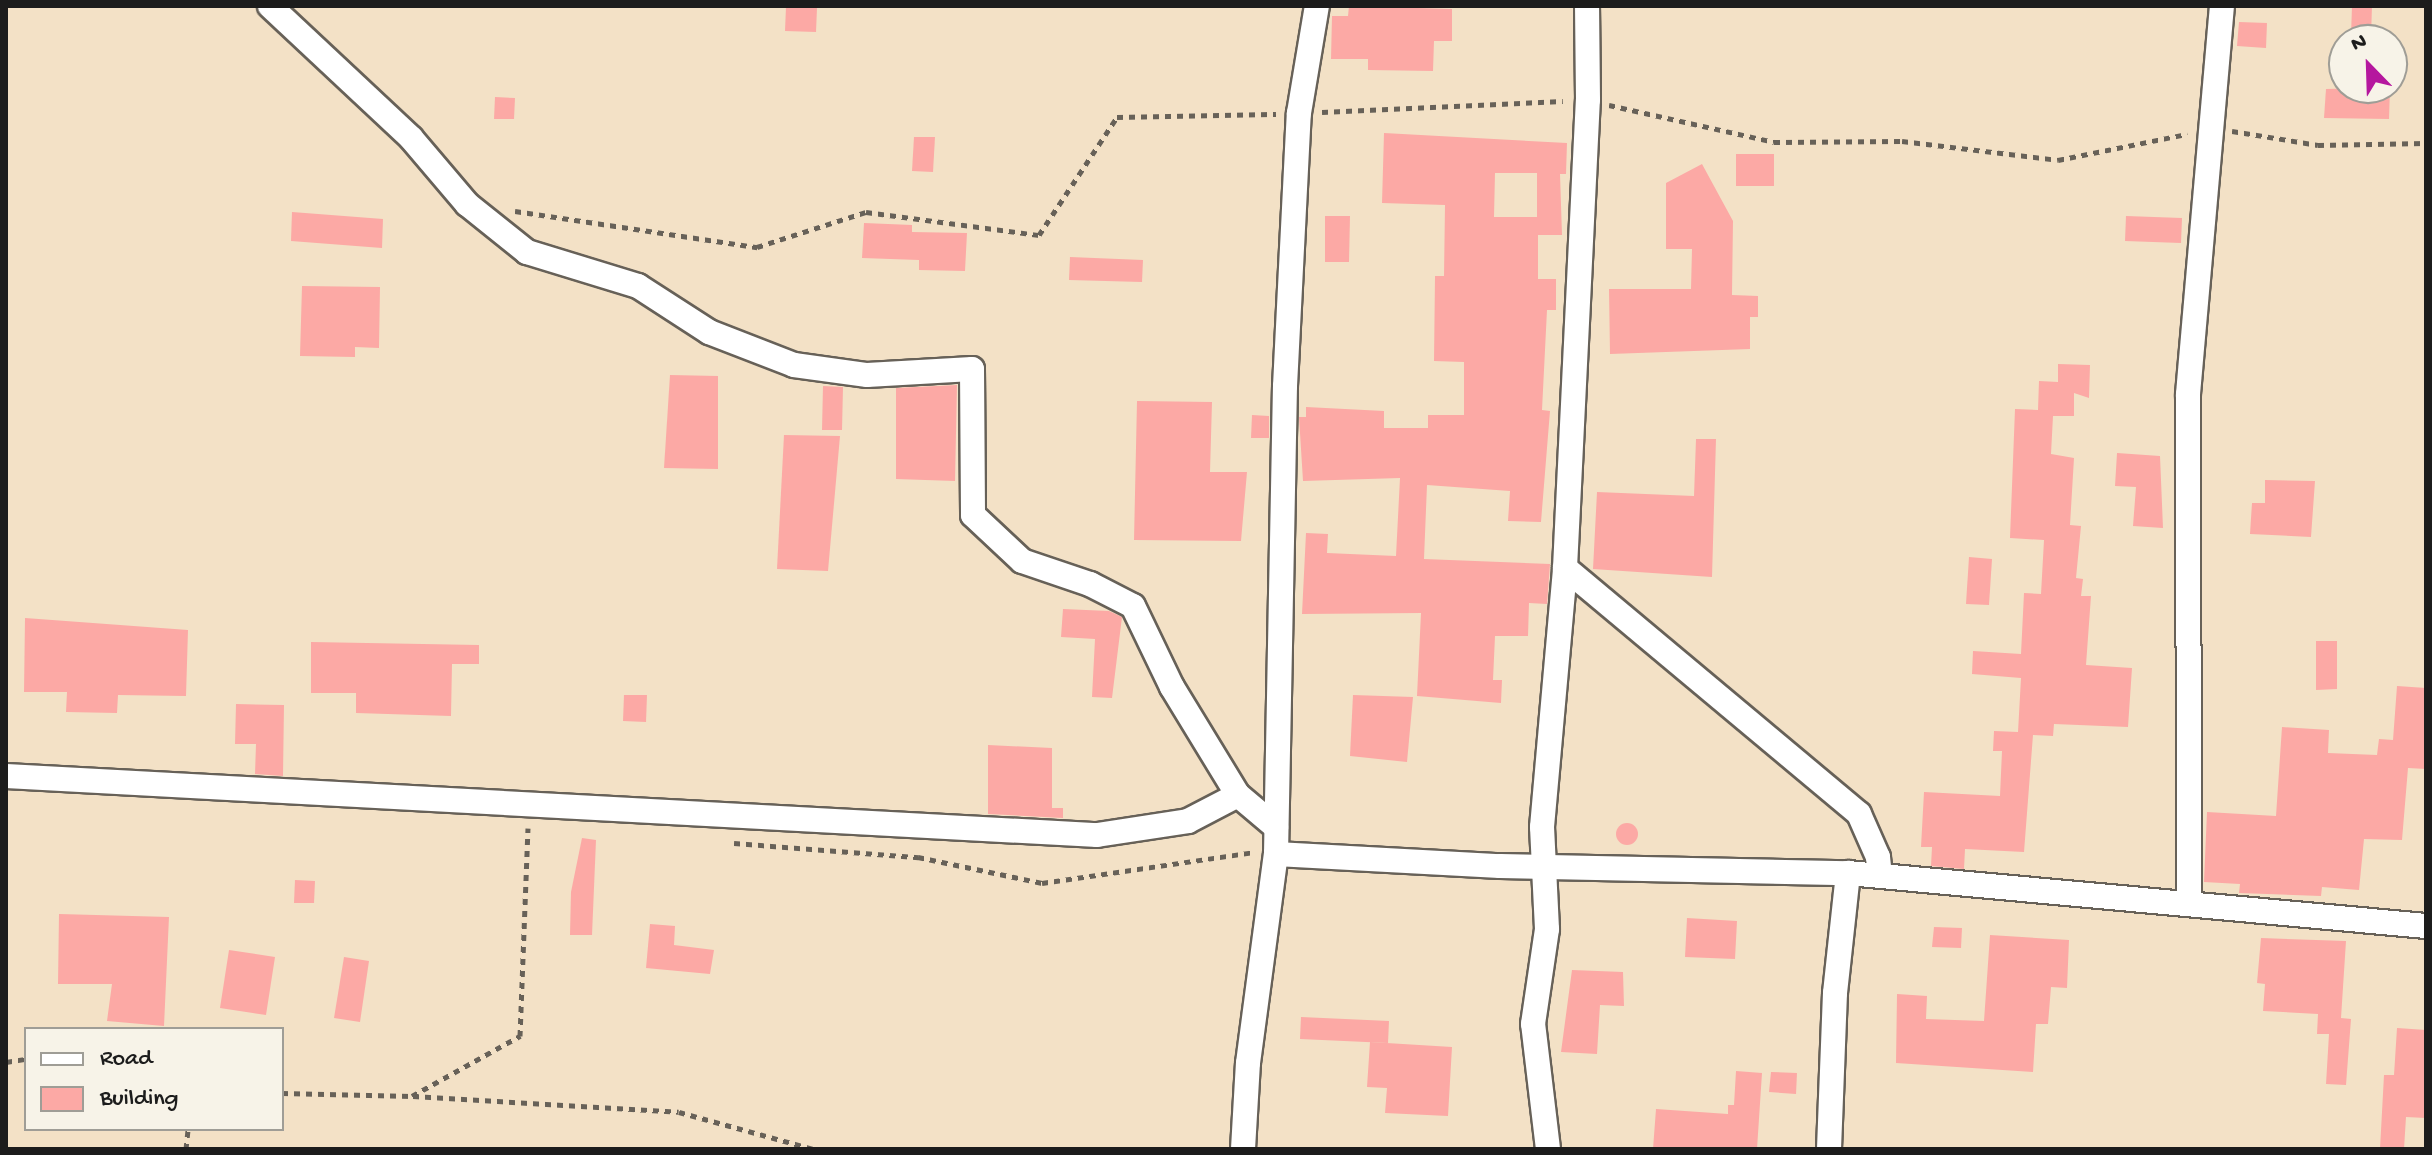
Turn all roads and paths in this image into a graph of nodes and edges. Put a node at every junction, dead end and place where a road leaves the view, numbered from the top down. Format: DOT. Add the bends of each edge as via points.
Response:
graph roads {
  1 [pos="270,6"];
  2 [pos="1317,6"];
  3 [pos="1587,6"];
  4 [pos="2222,6"];
  5 [pos="1588,100"];
  6 [pos="1299,113"];
  7 [pos="2215,128"];
  8 [pos="2426,143"];
  9 [pos="467,204"];
  10 [pos="1565,568"];
  11 [pos="6,776"];
  12 [pos="1238,795"];
  13 [pos="1276,827"];
  14 [pos="542,829"];
  15 [pos="730,843"];
  16 [pos="1276,854"];
  17 [pos="1544,864"];
  18 [pos="1848,873"];
  19 [pos="1880,875"];
  20 [pos="2189,901"];
  21 [pos="2426,926"];
  22 [pos="284,1093"];
  23 [pos="412,1096"];
  24 [pos="779,1140"];
  25 [pos="776,1149"];
  26 [pos="813,1149"];
  27 [pos="1243,1149"];
  28 [pos="1548,1149"];
  29 [pos="1829,1149"];
  1 -- 9 [label="street" via="411,138"];
  2 -- 6 [label="street"];
  3 -- 5 [label="street"];
  4 -- 7 [label="street"];
  5 -- 6 [label="path"];
  5 -- 7 [label="path" via="1774,142 1902,141 2058,160"];
  5 -- 10 [label="street"];
  6 -- 9 [label="path" via="1117,117 1039,235 866,212 757,247"];
  6 -- 13 [label="street" via="1285,386"];
  7 -- 8 [label="path" via="2318,145"];
  7 -- 20 [label="street" via="2188,394"];
  9 -- 12 [label="street" via="527,252 638,286 709,332 794,365 867,375 972,369 973,515 1022,561 1090,584 1133,606 1172,687"];
  10 -- 17 [label="street" via="1542,827"];
  10 -- 19 [label="street" via="1859,814"];
  11 -- 12 [label="street" via="1097,835 1159,830 1217,810"];
  12 -- 13 [label="street"];
  13 -- 16 [label="street"];
  14 -- 23 [label="path" via="527,827 520,1036"];
  15 -- 16 [label="path" via="918,857 1042,883 1245,851"];
  16 -- 17 [label="street"];
  16 -- 27 [label="street" via="1248,1063"];
  17 -- 18 [label="street"];
  17 -- 28 [label="street" via="1547,929 1533,1024"];
  18 -- 19 [label="street"];
  18 -- 29 [label="street" via="1835,993"];
  19 -- 20 [label="street"];
  20 -- 21 [label="street"];
  22 -- 23 [label="path"];
  23 -- 24 [label="path" via="679,1112"];
  24 -- 25 [label="path"];
  24 -- 26 [label="path"];
}
